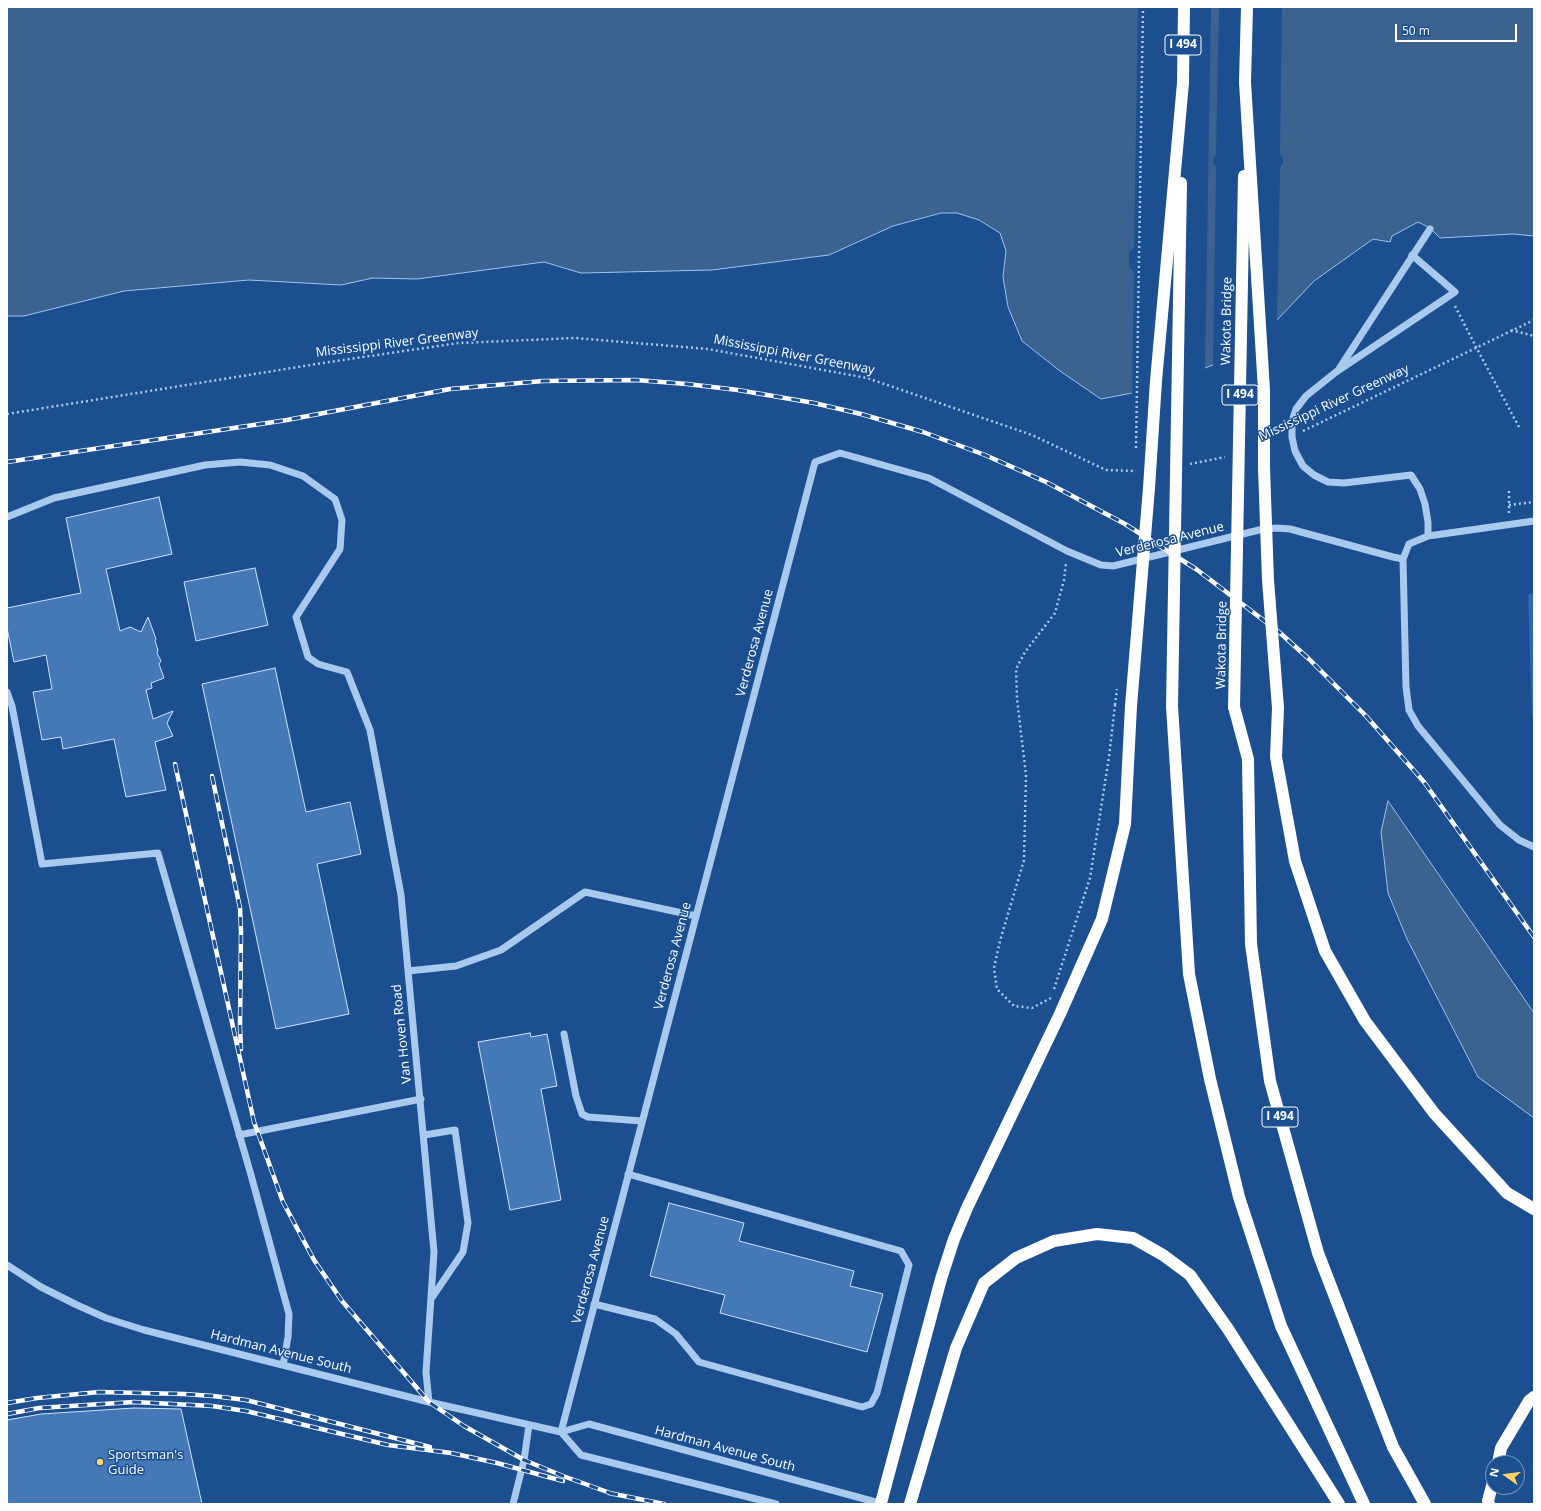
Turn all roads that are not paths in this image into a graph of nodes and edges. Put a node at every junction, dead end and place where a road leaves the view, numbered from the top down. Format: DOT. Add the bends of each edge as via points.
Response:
graph roads {
  1 [pos="1184,7"];
  2 [pos="1247,7"];
  3 [pos="1245,82"];
  4 [pos="1183,84"];
  5 [pos="1430,230"];
  6 [pos="1412,255"];
  7 [pos="1336,372"];
  8 [pos="7,517"];
  9 [pos="1534,521"];
  10 [pos="1428,536"];
  11 [pos="1403,559"];
  12 [pos="7,692"];
  13 [pos="1534,847"];
  14 [pos="696,916"];
  15 [pos="408,971"];
  16 [pos="564,1034"];
  17 [pos="421,1099"];
  18 [pos="642,1121"];
  19 [pos="239,1135"];
  20 [pos="424,1135"];
  21 [pos="628,1174"];
  22 [pos="1534,1210"];
  23 [pos="7,1264"];
  24 [pos="431,1299"];
  25 [pos="594,1304"];
  26 [pos="283,1365"];
  27 [pos="1534,1397"];
  28 [pos="429,1402"];
  29 [pos="529,1425"];
  30 [pos="560,1432"];
  31 [pos="1500,1455"];
  32 [pos="513,1504"];
  33 [pos="776,1504"];
  34 [pos="882,1504"];
  35 [pos="910,1504"];
  36 [pos="1339,1504"];
  37 [pos="1364,1504"];
  38 [pos="1425,1504"];
  1 -- 4 [label="highway, I 494"];
  2 -- 3 [label="highway, Wakota Bridge / I 494"];
  3 -- 22 [label="highway, bridge" via="1264,390 1268,580 1278,708 1276,757 1295,861 1325,951 1365,1021 1434,1113 1507,1193"];
  3 -- 38 [label="highway, Wakota Bridge / I 494, bridge" via="1234,707 1248,759 1251,944 1270,1081 1318,1253 1393,1448"];
  4 -- 34 [label="highway, bridge" via="1156,381 1150,488 1131,706 1125,824 1102,919 954,1239 941,1278"];
  4 -- 37 [label="highway, I 494, bridge" via="1172,706 1189,974 1238,1196 1281,1326"];
  5 -- 6 [label="street"];
  6 -- 7 [label="street"];
  6 -- 7 [label="street" via="1455,292"];
  7 -- 10 [label="street" via="1306,396 1296,409 1292,421 1292,437 1295,451 1303,466 1328,482 1344,483 1411,475 1420,489 1425,504"];
  8 -- 15 [label="street, Van Hoven Road" via="54,498 205,465 240,462 270,465 303,476 335,499 342,520 340,549 296,617 308,657 318,664 346,672 370,730 401,895"];
  9 -- 10 [label="street"];
  10 -- 11 [label="street" via="1409,544"];
  11 -- 13 [label="street" via="1406,687 1409,710 1418,726 1500,825 1519,840"];
  11 -- 14 [label="street, Verderosa Avenue" via="1290,529 1277,528 1263,529 1113,566 1101,565 1067,551 929,478 840,453 815,462"];
  12 -- 19 [label="street" via="12,706 42,864 158,853"];
  14 -- 15 [label="street" via="586,892 501,950 456,966"];
  14 -- 18 [label="street, Verderosa Avenue"];
  15 -- 17 [label="street, Van Hoven Road"];
  16 -- 18 [label="street" via="582,1114 588,1117"];
  17 -- 19 [label="street"];
  17 -- 20 [label="street, Van Hoven Road"];
  18 -- 21 [label="street, Verderosa Avenue"];
  19 -- 26 [label="street" via="289,1314"];
  20 -- 24 [label="street, Van Hoven Road" via="434,1252"];
  20 -- 24 [label="street" via="455,1130 468,1223 463,1252"];
  21 -- 25 [label="street, Verderosa Avenue"];
  21 -- 25 [label="street" via="901,1250 909,1265 878,1393 871,1404 862,1407 699,1362 676,1334 655,1319"];
  23 -- 26 [label="street, Hardman Avenue South" via="48,1290 106,1318"];
  24 -- 28 [label="street, Van Hoven Road" via="426,1372"];
  25 -- 30 [label="street, Verderosa Avenue"];
  26 -- 28 [label="street, Hardman Avenue South"];
  27 -- 31 [label="highway" via="1529,1401"];
  28 -- 29 [label="street, Hardman Avenue South"];
  29 -- 30 [label="street, Hardman Avenue South"];
  29 -- 32 [label="street" via="524,1460"];
  30 -- 33 [label="street" via="581,1455"];
  30 -- 34 [label="street, Hardman Avenue South" via="589,1424"];
  35 -- 36 [label="highway" via="956,1348 984,1283 1016,1258 1054,1241 1097,1234 1133,1238 1164,1255 1190,1275 1228,1328"];
}
